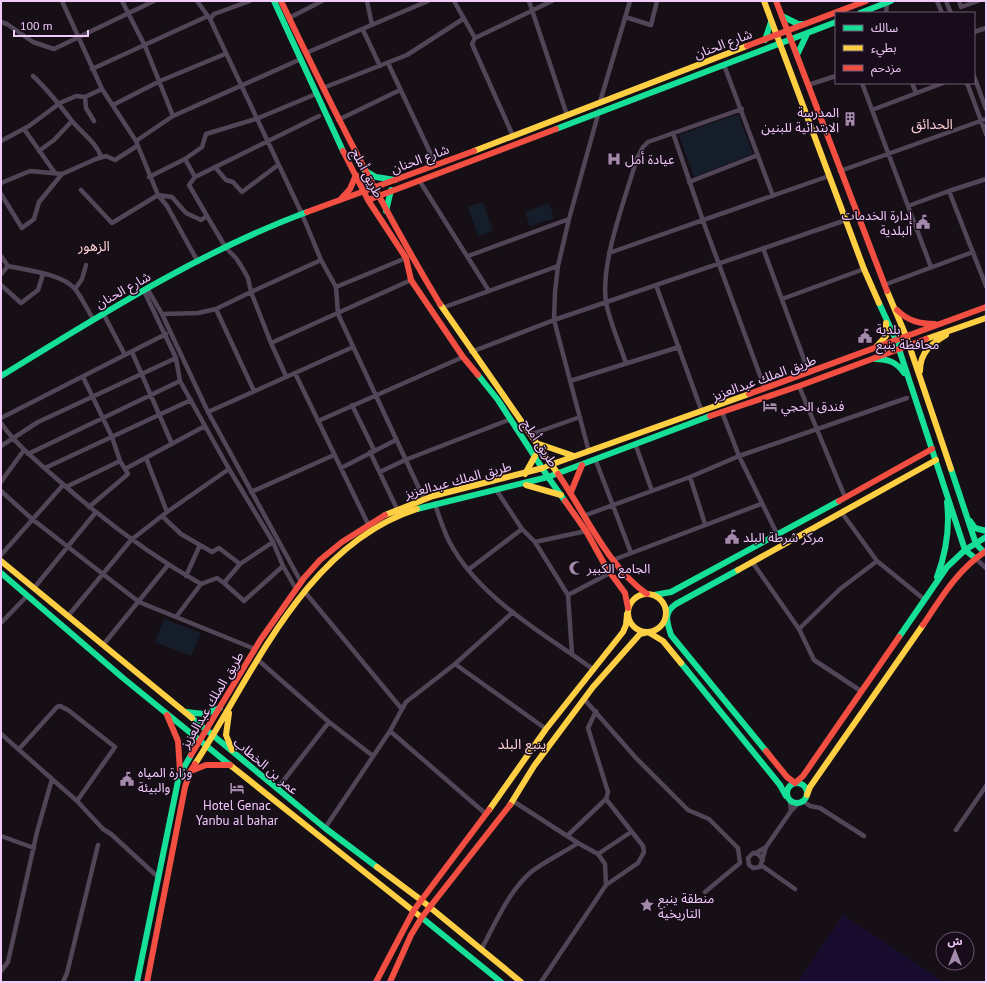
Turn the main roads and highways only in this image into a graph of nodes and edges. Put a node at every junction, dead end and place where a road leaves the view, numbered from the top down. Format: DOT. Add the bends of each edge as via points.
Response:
graph roads {
  1 [pos="274,1"];
  2 [pos="281,1"];
  3 [pos="764,1"];
  4 [pos="776,1"];
  5 [pos="866,1"];
  6 [pos="889,2"];
  7 [pos="837,12"];
  8 [pos="863,12"];
  9 [pos="835,13"];
  10 [pos="782,16"];
  11 [pos="771,21"];
  12 [pos="835,22"];
  13 [pos="805,24"];
  14 [pos="788,31"];
  15 [pos="807,34"];
  16 [pos="777,35"];
  17 [pos="764,40"];
  18 [pos="791,40"];
  19 [pos="780,44"];
  20 [pos="768,48"];
  21 [pos="785,55"];
  22 [pos="797,56"];
  23 [pos="364,169"];
  24 [pos="356,175"];
  25 [pos="395,180"];
  26 [pos="372,188"];
  27 [pos="391,190"];
  28 [pos="364,191"];
  29 [pos="377,196"];
  30 [pos="340,200"];
  31 [pos="368,200"];
  32 [pos="386,211"];
  33 [pos="893,306"];
  34 [pos="986,307"];
  35 [pos="884,316"];
  36 [pos="986,318"];
  37 [pos="954,320"];
  38 [pos="957,328"];
  39 [pos="906,336"];
  40 [pos="896,340"];
  41 [pos="909,345"];
  42 [pos="899,348"];
  43 [pos="863,353"];
  44 [pos="868,360"];
  45 [pos="1,376"];
  46 [pos="921,381"];
  47 [pos="911,384"];
  48 [pos="538,444"];
  49 [pos="932,449"];
  50 [pos="535,456"];
  51 [pos="575,456"];
  52 [pos="936,460"];
  53 [pos="552,465"];
  54 [pos="582,466"];
  55 [pos="542,468"];
  56 [pos="525,474"];
  57 [pos="558,474"];
  58 [pos="548,477"];
  59 [pos="526,485"];
  60 [pos="944,485"];
  61 [pos="571,492"];
  62 [pos="561,495"];
  63 [pos="962,503"];
  64 [pos="986,531"];
  65 [pos="986,537"];
  66 [pos="976,544"];
  67 [pos="965,550"];
  68 [pos="985,553"];
  69 [pos="975,558"];
  70 [pos="1,561"];
  71 [pos="1,573"];
  72 [pos="932,588"];
  73 [pos="651,594"];
  74 [pos="628,611"];
  75 [pos="666,617"];
  76 [pos="648,632"];
  77 [pos="221,707"];
  78 [pos="229,710"];
  79 [pos="165,712"];
  80 [pos="183,712"];
  81 [pos="206,731"];
  82 [pos="213,736"];
  83 [pos="200,740"];
  84 [pos="207,746"];
  85 [pos="235,755"];
  86 [pos="230,765"];
  87 [pos="180,772"];
  88 [pos="190,772"];
  89 [pos="795,783"];
  90 [pos="807,795"];
  91 [pos="788,798"];
  92 [pos="421,900"];
  93 [pos="429,907"];
  94 [pos="414,910"];
  95 [pos="422,917"];
  96 [pos="137,982"];
  97 [pos="147,982"];
  98 [pos="376,982"];
  99 [pos="390,982"];
  100 [pos="501,982"];
  101 [pos="521,982"];
  1 -- 24 [label="main road, طريق أملج"];
  2 -- 23 [label="main road, طريق أملج"];
  3 -- 11 [label="main road"];
  4 -- 10 [label="main road"];
  5 -- 7 [label="main road, شارع الحنان"];
  6 -- 8 [label="main road"];
  9 -- 13 [label="main road, شارع الحنان"];
  10 -- 13 [label="main road" via="798,24"];
  10 -- 14 [label="main road"];
  11 -- 16 [label="main road"];
  11 -- 17 [label="main road"];
  12 -- 15 [label="main road, شارع الحنان"];
  13 -- 14 [label="main road, شارع الحنان"];
  14 -- 16 [label="main road, شارع الحنان"];
  14 -- 18 [label="main road"];
  15 -- 18 [label="main road, شارع الحنان"];
  15 -- 22 [label="main road"];
  16 -- 17 [label="main road, شارع الحنان"];
  16 -- 19 [label="main road"];
  17 -- 25 [label="main road, شارع الحنان"];
  18 -- 19 [label="main road, شارع الحنان"];
  18 -- 22 [label="main road"];
  19 -- 20 [label="main road, شارع الحنان"];
  19 -- 21 [label="main road"];
  20 -- 21 [label="main road"];
  20 -- 27 [label="main road, شارع الحنان"];
  21 -- 35 [label="main road" via="864,269"];
  22 -- 33 [label="main road"];
  23 -- 25 [label="main road" via="376,177"];
  23 -- 26 [label="main road, طريق أملج"];
  24 -- 28 [label="main road, طريق أملج"];
  24 -- 30 [label="main road" via="350,189"];
  25 -- 26 [label="main road, شارع الحنان"];
  26 -- 28 [label="main road, شارع الحنان"];
  26 -- 29 [label="main road, طريق أملج"];
  27 -- 29 [label="main road, شارع الحنان"];
  27 -- 32 [label="main road"];
  28 -- 30 [label="main road, شارع الحنان"];
  28 -- 31 [label="main road, طريق أملج"];
  29 -- 31 [label="main road, شارع الحنان"];
  29 -- 32 [label="main road, طريق أملج"];
  30 -- 45 [label="main road, شارع الحنان" via="302,214 198,262 93,319"];
  31 -- 50 [label="main road, طريق أملج" via="406,258 411,280 463,357 498,400"];
  32 -- 48 [label="main road, طريق أملج" via="442,308"];
  33 -- 37 [label="main road" via="906,318 922,325"];
  33 -- 39 [label="main road"];
  34 -- 37 [label="main road, طريق الملك عبدالعزيز"];
  35 -- 40 [label="main road"];
  35 -- 43 [label="main road" via="886,336 877,346"];
  36 -- 38 [label="main road, طريق الملك عبدالعزيز"];
  37 -- 39 [label="main road, طريق الملك عبدالعزيز"];
  38 -- 41 [label="main road, طريق الملك عبدالعزيز"];
  38 -- 46 [label="main road" via="923,350 920,360"];
  39 -- 40 [label="main road, طريق الملك عبدالعزيز"];
  39 -- 41 [label="main road"];
  40 -- 42 [label="main road"];
  40 -- 43 [label="main road, طريق الملك عبدالعزيز"];
  41 -- 42 [label="main road, طريق الملك عبدالعزيز"];
  41 -- 46 [label="main road"];
  42 -- 44 [label="main road, طريق الملك عبدالعزيز"];
  42 -- 47 [label="main road"];
  43 -- 51 [label="main road, طريق الملك عبدالعزيز"];
  44 -- 47 [label="main road" via="882,358 894,362 902,368"];
  44 -- 54 [label="main road, طريق الملك عبدالعزيز"];
  46 -- 63 [label="main road"];
  47 -- 49 [label="main road"];
  48 -- 51 [label="main road"];
  48 -- 53 [label="main road, طريق أملج"];
  49 -- 52 [label="main road"];
  49 -- 73 [label="main road" via="671,592"];
  50 -- 55 [label="main road, طريق أملج"];
  50 -- 56 [label="main road"];
  51 -- 53 [label="main road, طريق الملك عبدالعزيز"];
  52 -- 60 [label="main road"];
  52 -- 75 [label="main road" via="676,604 670,608"];
  53 -- 55 [label="main road, طريق الملك عبدالعزيز"];
  53 -- 57 [label="main road, طريق أملج"];
  54 -- 57 [label="main road, طريق الملك عبدالعزيز"];
  54 -- 61 [label="main road"];
  55 -- 56 [label="main road, طريق الملك عبدالعزيز"];
  55 -- 58 [label="main road, طريق أملج"];
  56 -- 77 [label="main road, طريق الملك عبدالعزيز" via="424,499 397,509 368,524 320,560 301,582 255,649"];
  57 -- 58 [label="main road, طريق أملج"];
  57 -- 61 [label="main road"];
  58 -- 59 [label="main road, طريق الملك عبدالعزيز"];
  58 -- 62 [label="main road"];
  59 -- 62 [label="main road"];
  59 -- 78 [label="main road, طريق الملك عبدالعزيز" via="435,504 392,519 355,542 324,569 304,592 258,660"];
  60 -- 67 [label="main road"];
  60 -- 72 [label="main road" via="948,508 947,538 941,567"];
  61 -- 73 [label="main road" via="613,560 634,585"];
  62 -- 74 [label="main road" via="625,593"];
  63 -- 64 [label="main road" via="972,524 979,530"];
  63 -- 66 [label="main road"];
  65 -- 66 [label="main road"];
  66 -- 67 [label="main road"];
  66 -- 68 [label="main road"];
  67 -- 69 [label="main road"];
  67 -- 72 [label="main road" via="954,558"];
  68 -- 69 [label="main road"];
  69 -- 90 [label="main road" via="957,575"];
  70 -- 80 [label="main road, عمر بن الخطاب"];
  71 -- 79 [label="main road, عمر بن الخطاب"];
  72 -- 89 [label="main road" via="803,776"];
  73 -- 74 [label="main road" via="635,597"];
  73 -- 75 [label="main road" via="664,604"];
  74 -- 76 [label="main road" via="629,620 636,629"];
  74 -- 92 [label="main road" via="623,632 546,729"];
  75 -- 76 [label="main road" via="660,627"];
  75 -- 89 [label="main road" via="671,635 787,777"];
  76 -- 91 [label="main road" via="663,641"];
  76 -- 93 [label="main road" via="633,640 584,699 534,766 513,800"];
  77 -- 80 [label="main road" via="199,715"];
  77 -- 81 [label="main road, طريق الملك عبدالعزيز"];
  78 -- 82 [label="main road, طريق الملك عبدالعزيز"];
  78 -- 85 [label="main road" via="226,734"];
  79 -- 83 [label="main road, عمر بن الخطاب"];
  79 -- 87 [label="main road" via="178,741"];
  80 -- 81 [label="main road, عمر بن الخطاب"];
  81 -- 82 [label="main road, عمر بن الخطاب"];
  81 -- 83 [label="main road, طريق الملك عبدالعزيز"];
  82 -- 84 [label="main road, طريق الملك عبدالعزيز"];
  82 -- 85 [label="main road, عمر بن الخطاب"];
  83 -- 84 [label="main road, عمر بن الخطاب"];
  83 -- 87 [label="main road, طريق الملك عبدالعزيز"];
  84 -- 86 [label="main road, عمر بن الخطاب"];
  84 -- 88 [label="main road, طريق الملك عبدالعزيز"];
  85 -- 92 [label="main road, عمر بن الخطاب" via="325,828"];
  86 -- 88 [label="main road" via="206,765"];
  86 -- 94 [label="main road, عمر بن الخطاب"];
  87 -- 96 [label="main road, طريق الملك عبدالعزيز"];
  88 -- 97 [label="main road, طريق الملك عبدالعزيز"];
  89 -- 90 [label="main road" via="805,786"];
  89 -- 91 [label="main road" via="789,786"];
  90 -- 91 [label="main road" via="801,802"];
  92 -- 93 [label="main road, عمر بن الخطاب"];
  92 -- 94 [label="main road"];
  93 -- 95 [label="main road"];
  93 -- 101 [label="main road, عمر بن الخطاب"];
  94 -- 95 [label="main road, عمر بن الخطاب"];
  94 -- 98 [label="main road"];
  95 -- 99 [label="main road" via="411,934"];
  95 -- 100 [label="main road, عمر بن الخطاب"];
}
